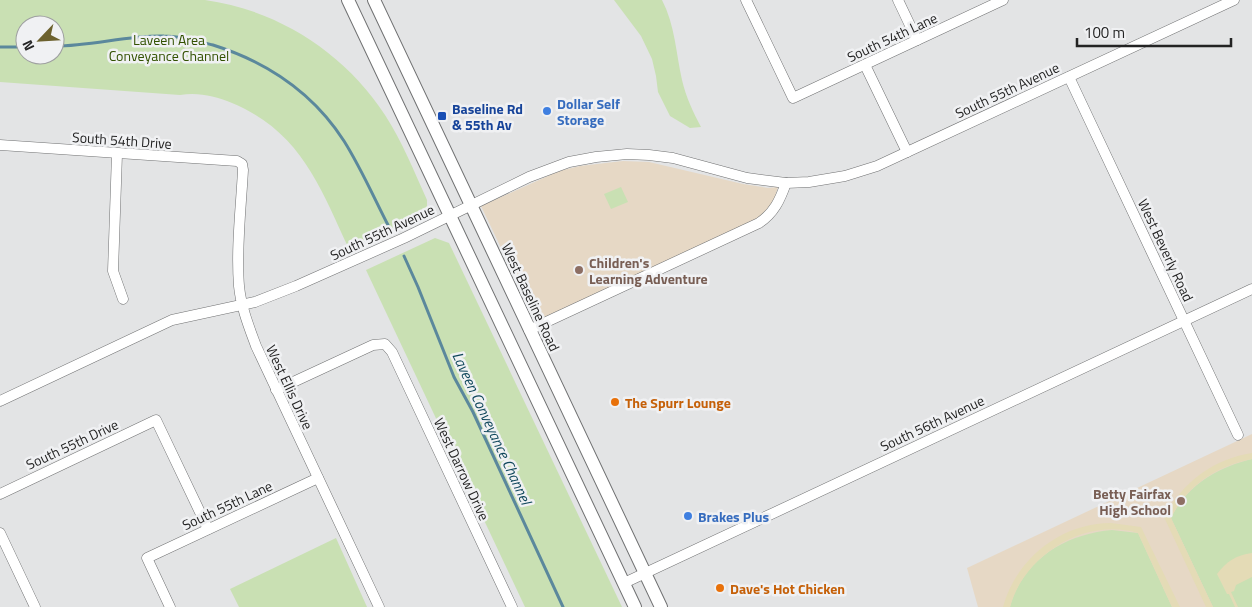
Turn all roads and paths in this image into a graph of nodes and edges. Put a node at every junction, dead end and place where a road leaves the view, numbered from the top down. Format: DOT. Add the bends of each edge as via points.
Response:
graph roads {
  1 [pos="348,0"];
  2 [pos="374,0"];
  3 [pos="746,0"];
  4 [pos="898,0"];
  5 [pos="1003,0"];
  6 [pos="1234,0"];
  7 [pos="917,40"];
  8 [pos="865,65"];
  9 [pos="1069,76"];
  10 [pos="0,145"];
  11 [pos="907,152"];
  12 [pos="117,154"];
  13 [pos="242,164"];
  14 [pos="786,183"];
  15 [pos="470,205"];
  16 [pos="450,215"];
  17 [pos="1252,289"];
  18 [pos="123,299"];
  19 [pos="242,305"];
  20 [pos="1184,321"];
  21 [pos="529,330"];
  22 [pos="276,390"];
  23 [pos="0,401"];
  24 [pos="1238,435"];
  25 [pos="318,478"];
  26 [pos="0,494"];
  27 [pos="208,529"];
  28 [pos="0,533"];
  29 [pos="645,572"];
  30 [pos="624,582"];
  31 [pos="35,607"];
  32 [pos="170,607"];
  33 [pos="379,607"];
  34 [pos="512,607"];
  35 [pos="635,607"];
  36 [pos="661,607"];
  1 -- 16 [label="main road"];
  2 -- 15 [label="main road, West Baseline Road"];
  3 -- 8 [label="street, South 54th Lane" via="793,98"];
  4 -- 7 [label="street"];
  5 -- 7 [label="street, South 54th Lane"];
  6 -- 9 [label="street, South 55th Avenue"];
  7 -- 8 [label="street, South 54th Lane"];
  8 -- 11 [label="street"];
  9 -- 11 [label="street, South 55th Avenue"];
  9 -- 20 [label="street, West Beverly Road"];
  10 -- 12 [label="street, South 54th Drive"];
  11 -- 14 [label="street, South 55th Avenue" via="845,176"];
  12 -- 13 [label="street, South 54th Drive" via="237,161"];
  12 -- 18 [label="street" via="113,271"];
  13 -- 19 [label="street, West Ellis Drive" via="238,256"];
  14 -- 15 [label="street, South 55th Avenue" via="747,178 673,158 627,154 569,162 528,177"];
  14 -- 21 [label="street" via="777,205 759,223"];
  15 -- 16 [label="street, South 55th Avenue"];
  15 -- 21 [label="main road, West Baseline Road"];
  16 -- 19 [label="street, South 55th Avenue" via="296,286"];
  16 -- 30 [label="main road"];
  17 -- 20 [label="street, South 56th Avenue"];
  19 -- 22 [label="street, West Ellis Drive"];
  19 -- 23 [label="street, South 55th Avenue" via="172,320"];
  20 -- 24 [label="street, West Beverly Road"];
  20 -- 29 [label="street, South 56th Avenue"];
  21 -- 29 [label="main road, West Baseline Road"];
  22 -- 25 [label="street, West Ellis Drive"];
  22 -- 34 [label="street, West Darrow Drive" via="372,345 385,344 392,352"];
  25 -- 27 [label="street, South 55th Lane"];
  25 -- 33 [label="street, West Ellis Drive"];
  26 -- 27 [label="street, South 55th Drive" via="156,420"];
  27 -- 32 [label="street, South 55th Lane" via="147,558"];
  28 -- 31 [label="street"];
  29 -- 30 [label="street, South 56th Avenue"];
  29 -- 36 [label="main road, West Baseline Road"];
  30 -- 35 [label="main road"];
}
